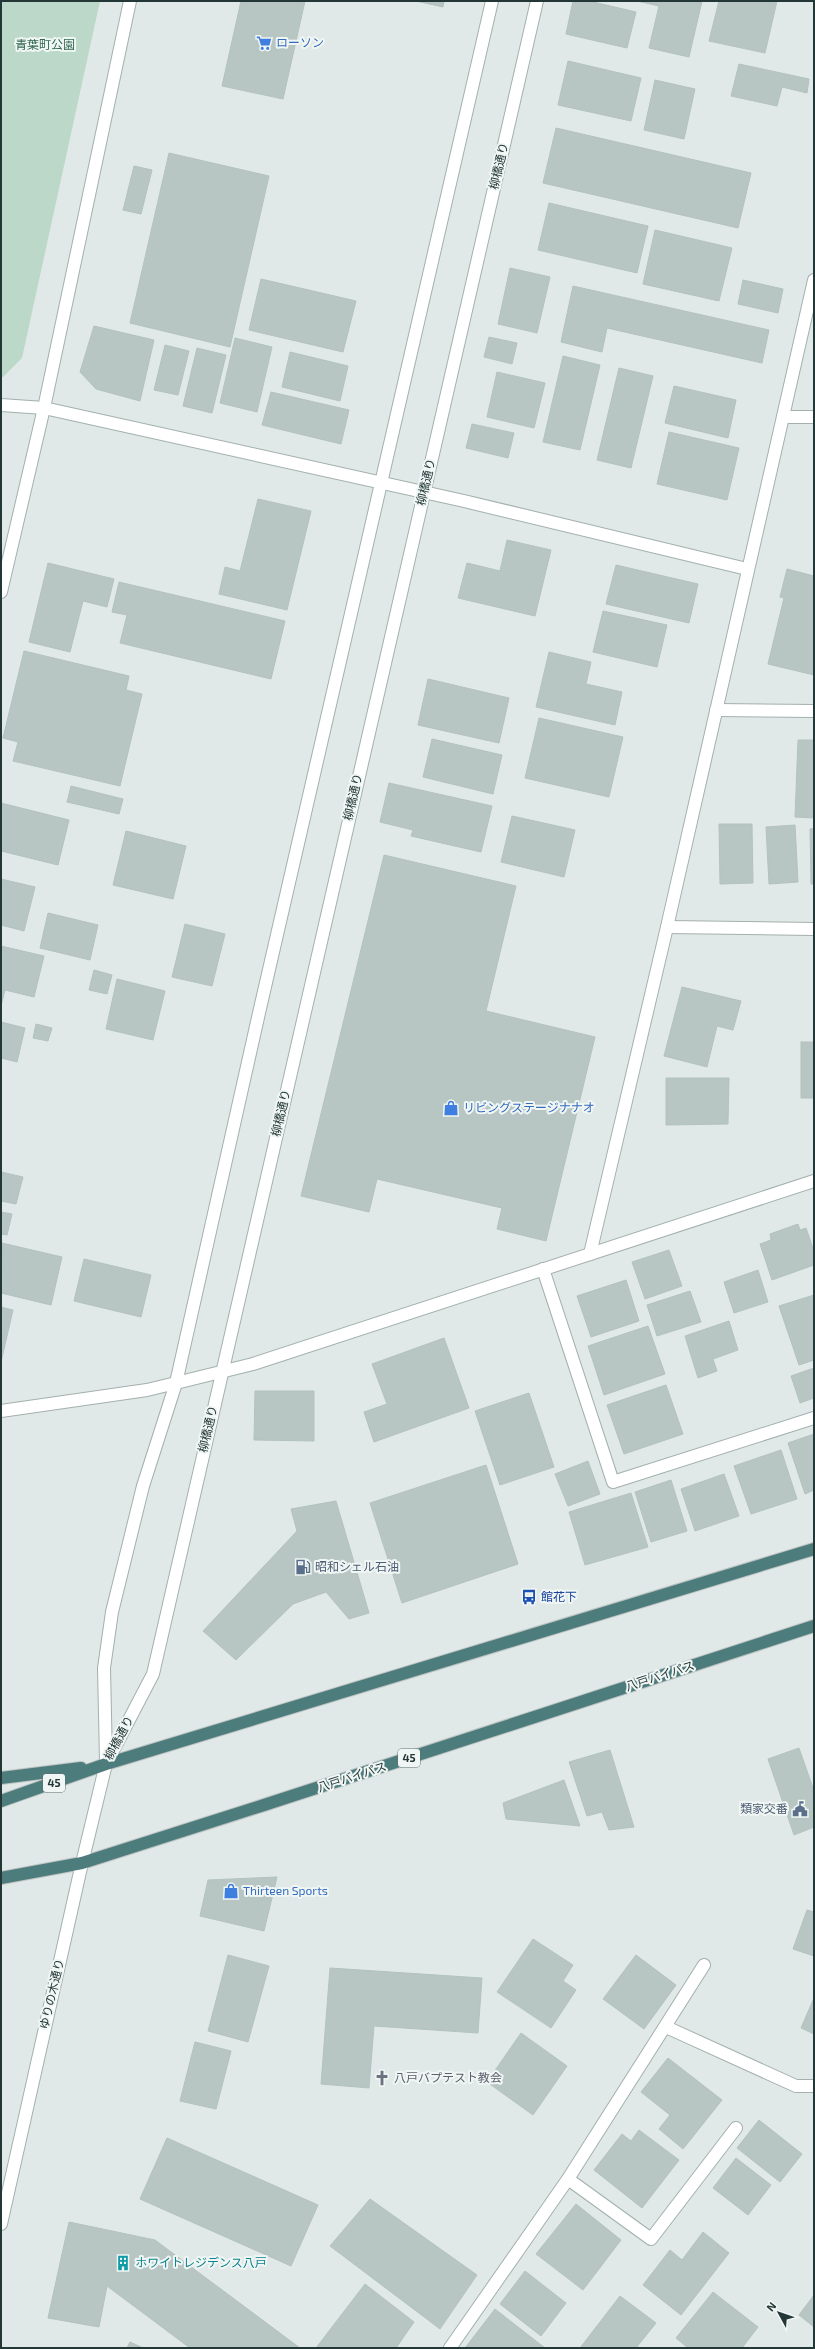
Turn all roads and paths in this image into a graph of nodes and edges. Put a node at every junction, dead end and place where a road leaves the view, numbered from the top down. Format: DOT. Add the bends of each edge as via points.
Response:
graph roads {
  1 [pos="130,1"];
  2 [pos="492,1"];
  3 [pos="537,1"];
  4 [pos="814,280"];
  5 [pos="1,405"];
  6 [pos="44,408"];
  7 [pos="783,416"];
  8 [pos="814,417"];
  9 [pos="381,483"];
  10 [pos="423,492"];
  11 [pos="747,569"];
  12 [pos="1,592"];
  13 [pos="716,710"];
  14 [pos="814,711"];
  15 [pos="667,927"];
  16 [pos="814,929"];
  17 [pos="814,1181"];
  18 [pos="590,1254"];
  19 [pos="543,1269"];
  20 [pos="221,1372"];
  21 [pos="176,1383"];
  22 [pos="1,1411"];
  23 [pos="814,1418"];
  24 [pos="814,1549"];
  25 [pos="814,1626"];
  26 [pos="106,1764"];
  27 [pos="1,1778"];
  28 [pos="1,1801"];
  29 [pos="82,1863"];
  30 [pos="1,1878"];
  31 [pos="704,1965"];
  32 [pos="666,2027"];
  33 [pos="814,2086"];
  34 [pos="736,2128"];
  35 [pos="568,2179"];
  36 [pos="1,2224"];
  37 [pos="450,2348"];
  1 -- 6 [label="street"];
  2 -- 9 [label="street, 柳橋通り"];
  3 -- 10 [label="street, 柳橋通り"];
  4 -- 7 [label="street"];
  5 -- 6 [label="street"];
  6 -- 9 [label="street"];
  6 -- 12 [label="street"];
  7 -- 8 [label="street"];
  7 -- 11 [label="street"];
  9 -- 10 [label="street"];
  9 -- 21 [label="street, 柳橋通り"];
  10 -- 11 [label="street"];
  10 -- 20 [label="street, 柳橋通り"];
  11 -- 13 [label="street"];
  13 -- 14 [label="street"];
  13 -- 15 [label="street"];
  15 -- 16 [label="street"];
  15 -- 18 [label="street"];
  17 -- 18 [label="street"];
  18 -- 19 [label="street"];
  19 -- 20 [label="street" via="253,1364"];
  19 -- 23 [label="street" via="614,1482"];
  20 -- 21 [label="street"];
  20 -- 26 [label="street, 柳橋通り" via="152,1674"];
  21 -- 22 [label="street" via="147,1390"];
  21 -- 26 [label="street, 柳橋通り" via="143,1486 112,1612 104,1668"];
  24 -- 26 [label="highway, 45"];
  25 -- 29 [label="highway, 八戸バイパス / 45"];
  26 -- 27 [label="highway"];
  26 -- 28 [label="highway, 45"];
  26 -- 29 [label="street, ゆりの木通り"];
  29 -- 30 [label="highway, 八戸バイパス / 45"];
  29 -- 36 [label="street, ゆりの木通り"];
  31 -- 32 [label="street"];
  32 -- 33 [label="street" via="796,2086"];
  32 -- 35 [label="street"];
  34 -- 35 [label="street" via="651,2239"];
  35 -- 37 [label="street"];
}
